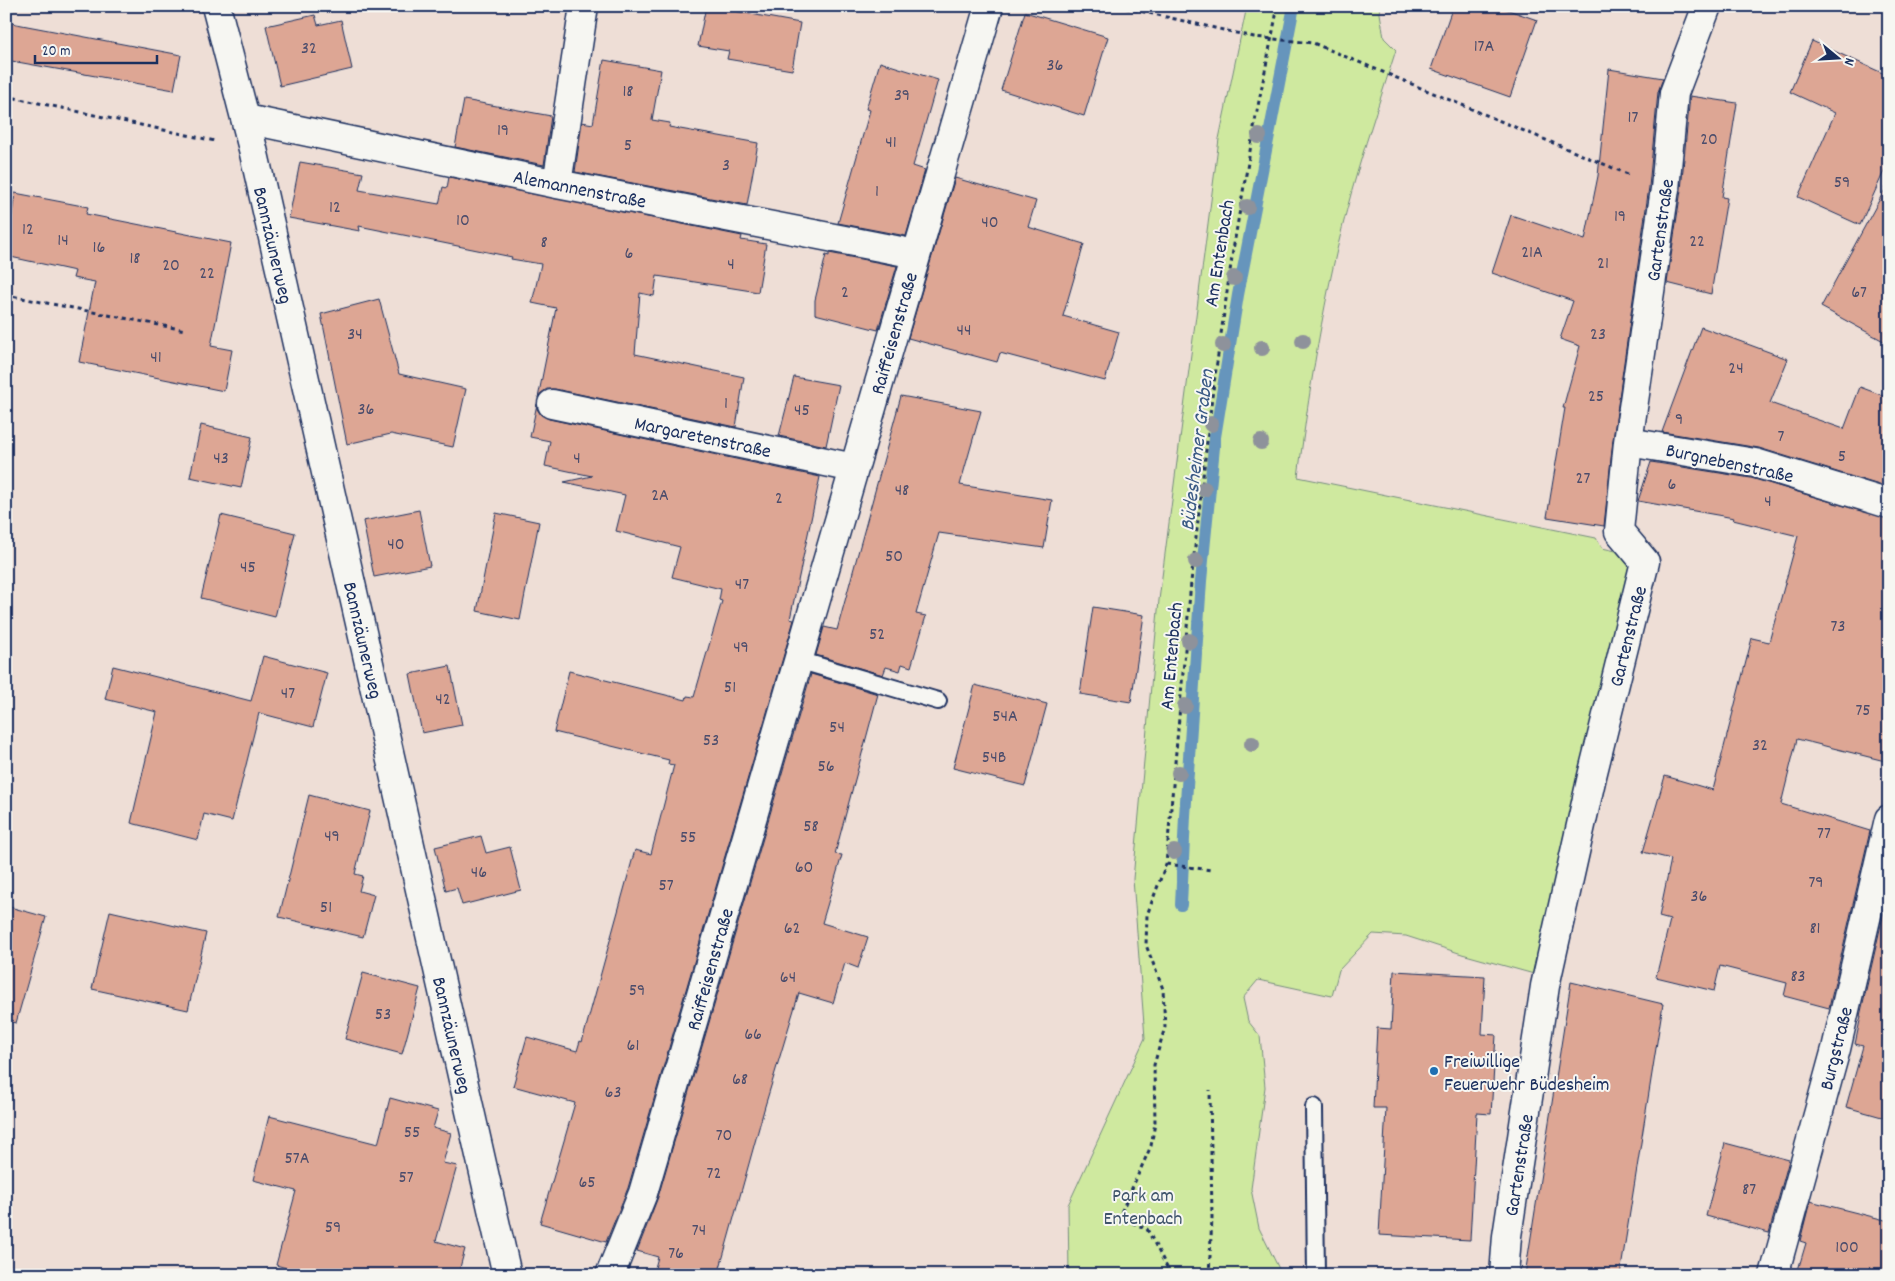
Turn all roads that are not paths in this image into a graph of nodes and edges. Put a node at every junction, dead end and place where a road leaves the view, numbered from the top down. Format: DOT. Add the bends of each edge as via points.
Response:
graph roads {
  1 [pos="216,6"];
  2 [pos="584,6"];
  3 [pos="989,6"];
  4 [pos="1707,6"];
  5 [pos="246,120"];
  6 [pos="557,184"];
  7 [pos="916,254"];
  8 [pos="552,404"];
  9 [pos="1628,442"];
  10 [pos="854,468"];
  11 [pos="1889,504"];
  12 [pos="798,660"];
  13 [pos="938,700"];
  14 [pos="1889,819"];
  15 [pos="1314,1108"];
  16 [pos="507,1275"];
  17 [pos="610,1275"];
  18 [pos="1316,1275"];
  19 [pos="1504,1275"];
  20 [pos="1774,1275"];
  1 -- 5 [label="street, Bannzäunerweg"];
  2 -- 6 [label="street"];
  3 -- 7 [label="street, Raiffeisenstraße"];
  4 -- 9 [label="street, Gartenstraße" via="1674,93 1665,189"];
  5 -- 6 [label="street, Alemannenstraße"];
  5 -- 16 [label="street, Bannzäunerweg"];
  6 -- 7 [label="street, Alemannenstraße"];
  7 -- 10 [label="street, Raiffeisenstraße"];
  8 -- 10 [label="street, Margaretenstraße"];
  9 -- 11 [label="street, Burgnebenstraße" via="1755,463"];
  9 -- 19 [label="street, Gartenstraße" via="1619,531 1645,562 1545,986 1507,1236"];
  10 -- 12 [label="street, Raiffeisenstraße"];
  12 -- 13 [label="lane"];
  12 -- 17 [label="street, Raiffeisenstraße" via="643,1193"];
  14 -- 20 [label="street, Burgstraße" via="1836,1048"];
  15 -- 18 [label="lane"];
}
